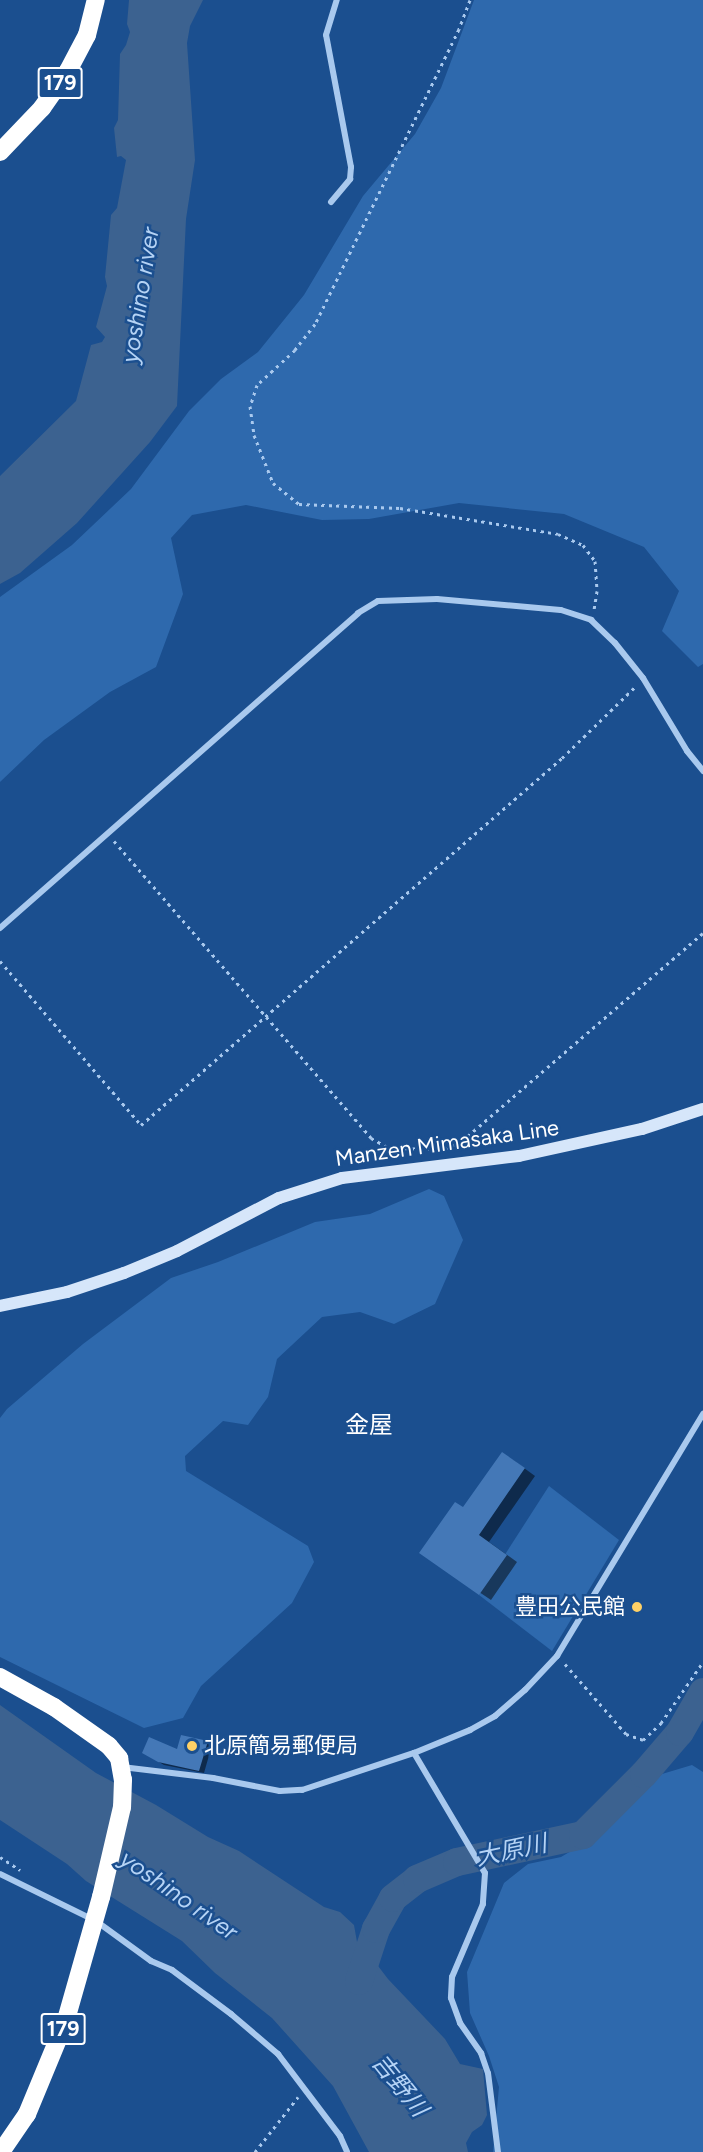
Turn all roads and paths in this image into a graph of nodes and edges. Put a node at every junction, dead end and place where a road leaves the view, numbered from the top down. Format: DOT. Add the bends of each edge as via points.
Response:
graph roads {
  1 [pos="96,0"];
  2 [pos="337,0"];
  3 [pos="470,0"];
  4 [pos="0,152"];
  5 [pos="331,202"];
  6 [pos="591,620"];
  7 [pos="643,678"];
  8 [pos="703,771"];
  9 [pos="107,832"];
  10 [pos="0,928"];
  11 [pos="703,933"];
  12 [pos="0,961"];
  13 [pos="265,1017"];
  14 [pos="703,1109"];
  15 [pos="0,1306"];
  16 [pos="703,1414"];
  17 [pos="557,1656"];
  18 [pos="703,1662"];
  19 [pos="0,1677"];
  20 [pos="414,1753"];
  21 [pos="122,1773"];
  22 [pos="0,1874"];
  23 [pos="96,1921"];
  24 [pos="305,2088"];
  25 [pos="1,2152"];
  26 [pos="255,2152"];
  27 [pos="347,2152"];
  28 [pos="498,2152"];
  1 -- 4 [label="highway, 179" via="87,35 68,71 42,108"];
  2 -- 5 [label="street" via="326,35 351,167 350,180"];
  3 -- 6 [label="path" via="315,324 295,350 257,385 250,406 254,435 273,483 300,504 400,508 558,534 583,545 595,561 597,591"];
  6 -- 7 [label="street"];
  6 -- 9 [label="street" via="561,610 437,599 378,601 358,613"];
  7 -- 8 [label="street"];
  7 -- 13 [label="path" via="562,758"];
  9 -- 10 [label="street"];
  9 -- 13 [label="path"];
  11 -- 13 [label="path" via="462,1141 445,1149 390,1148 371,1138"];
  12 -- 13 [label="path" via="141,1125"];
  14 -- 15 [label="main road, Manzen Mimasaka Line" via="632,1131 519,1156 342,1178 279,1198 177,1251 124,1273 67,1292"];
  16 -- 17 [label="street"];
  17 -- 18 [label="path" via="626,1734 643,1740 660,1723"];
  17 -- 20 [label="street" via="495,1716"];
  19 -- 21 [label="highway" via="54,1707 109,1746 119,1758"];
  20 -- 21 [label="street" via="302,1790 280,1791 213,1778"];
  20 -- 28 [label="street" via="485,1873 483,1904 452,1977 452,1998 460,2023 481,2053 488,2073"];
  21 -- 23 [label="highway, 179" via="122,1807"];
  22 -- 23 [label="street"];
  23 -- 24 [label="street" via="231,2014 278,2054"];
  23 -- 25 [label="highway, 179" via="48,2068 27,2114"];
  24 -- 26 [label="path"];
  24 -- 27 [label="street"];
}
